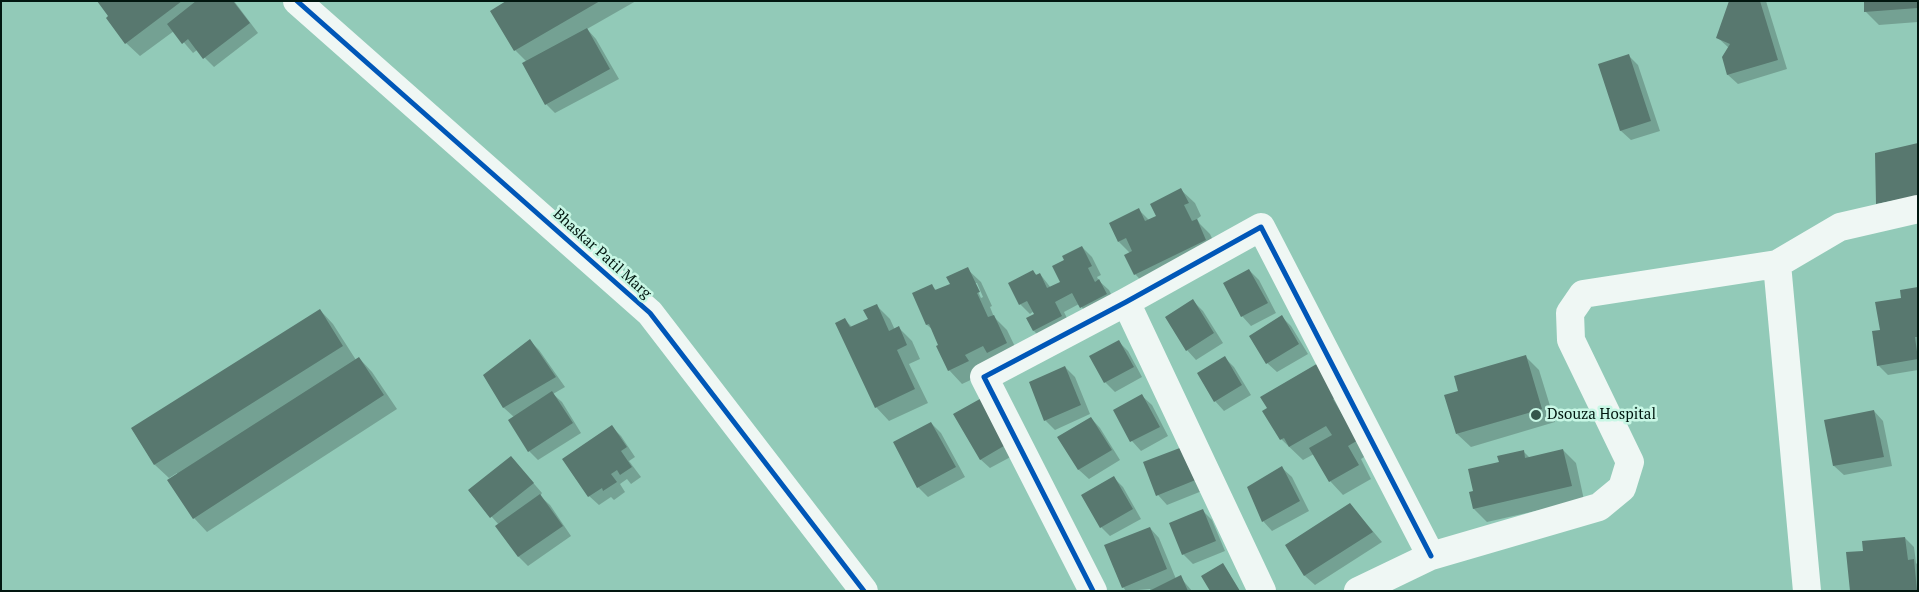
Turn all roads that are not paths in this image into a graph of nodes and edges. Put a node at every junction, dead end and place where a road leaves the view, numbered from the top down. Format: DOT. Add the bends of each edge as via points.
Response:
graph roads {
  1 [pos="297,1"];
  2 [pos="1918,210"];
  3 [pos="1777,264"];
  4 [pos="1126,302"];
  5 [pos="1431,556"];
  6 [pos="864,591"];
  7 [pos="1093,591"];
  8 [pos="1262,591"];
  9 [pos="1358,591"];
  10 [pos="1807,591"];
  1 -- 6 [label="street, Bhaskar Patil Marg" via="650,313"];
  2 -- 3 [label="street" via="1840,227"];
  3 -- 5 [label="street" via="1584,294 1570,313 1571,340 1630,462 1622,488 1599,507"];
  3 -- 10 [label="street"];
  4 -- 5 [label="street" via="1261,227"];
  4 -- 7 [label="street" via="984,377"];
  4 -- 8 [label="street"];
  5 -- 9 [label="street"];
}
